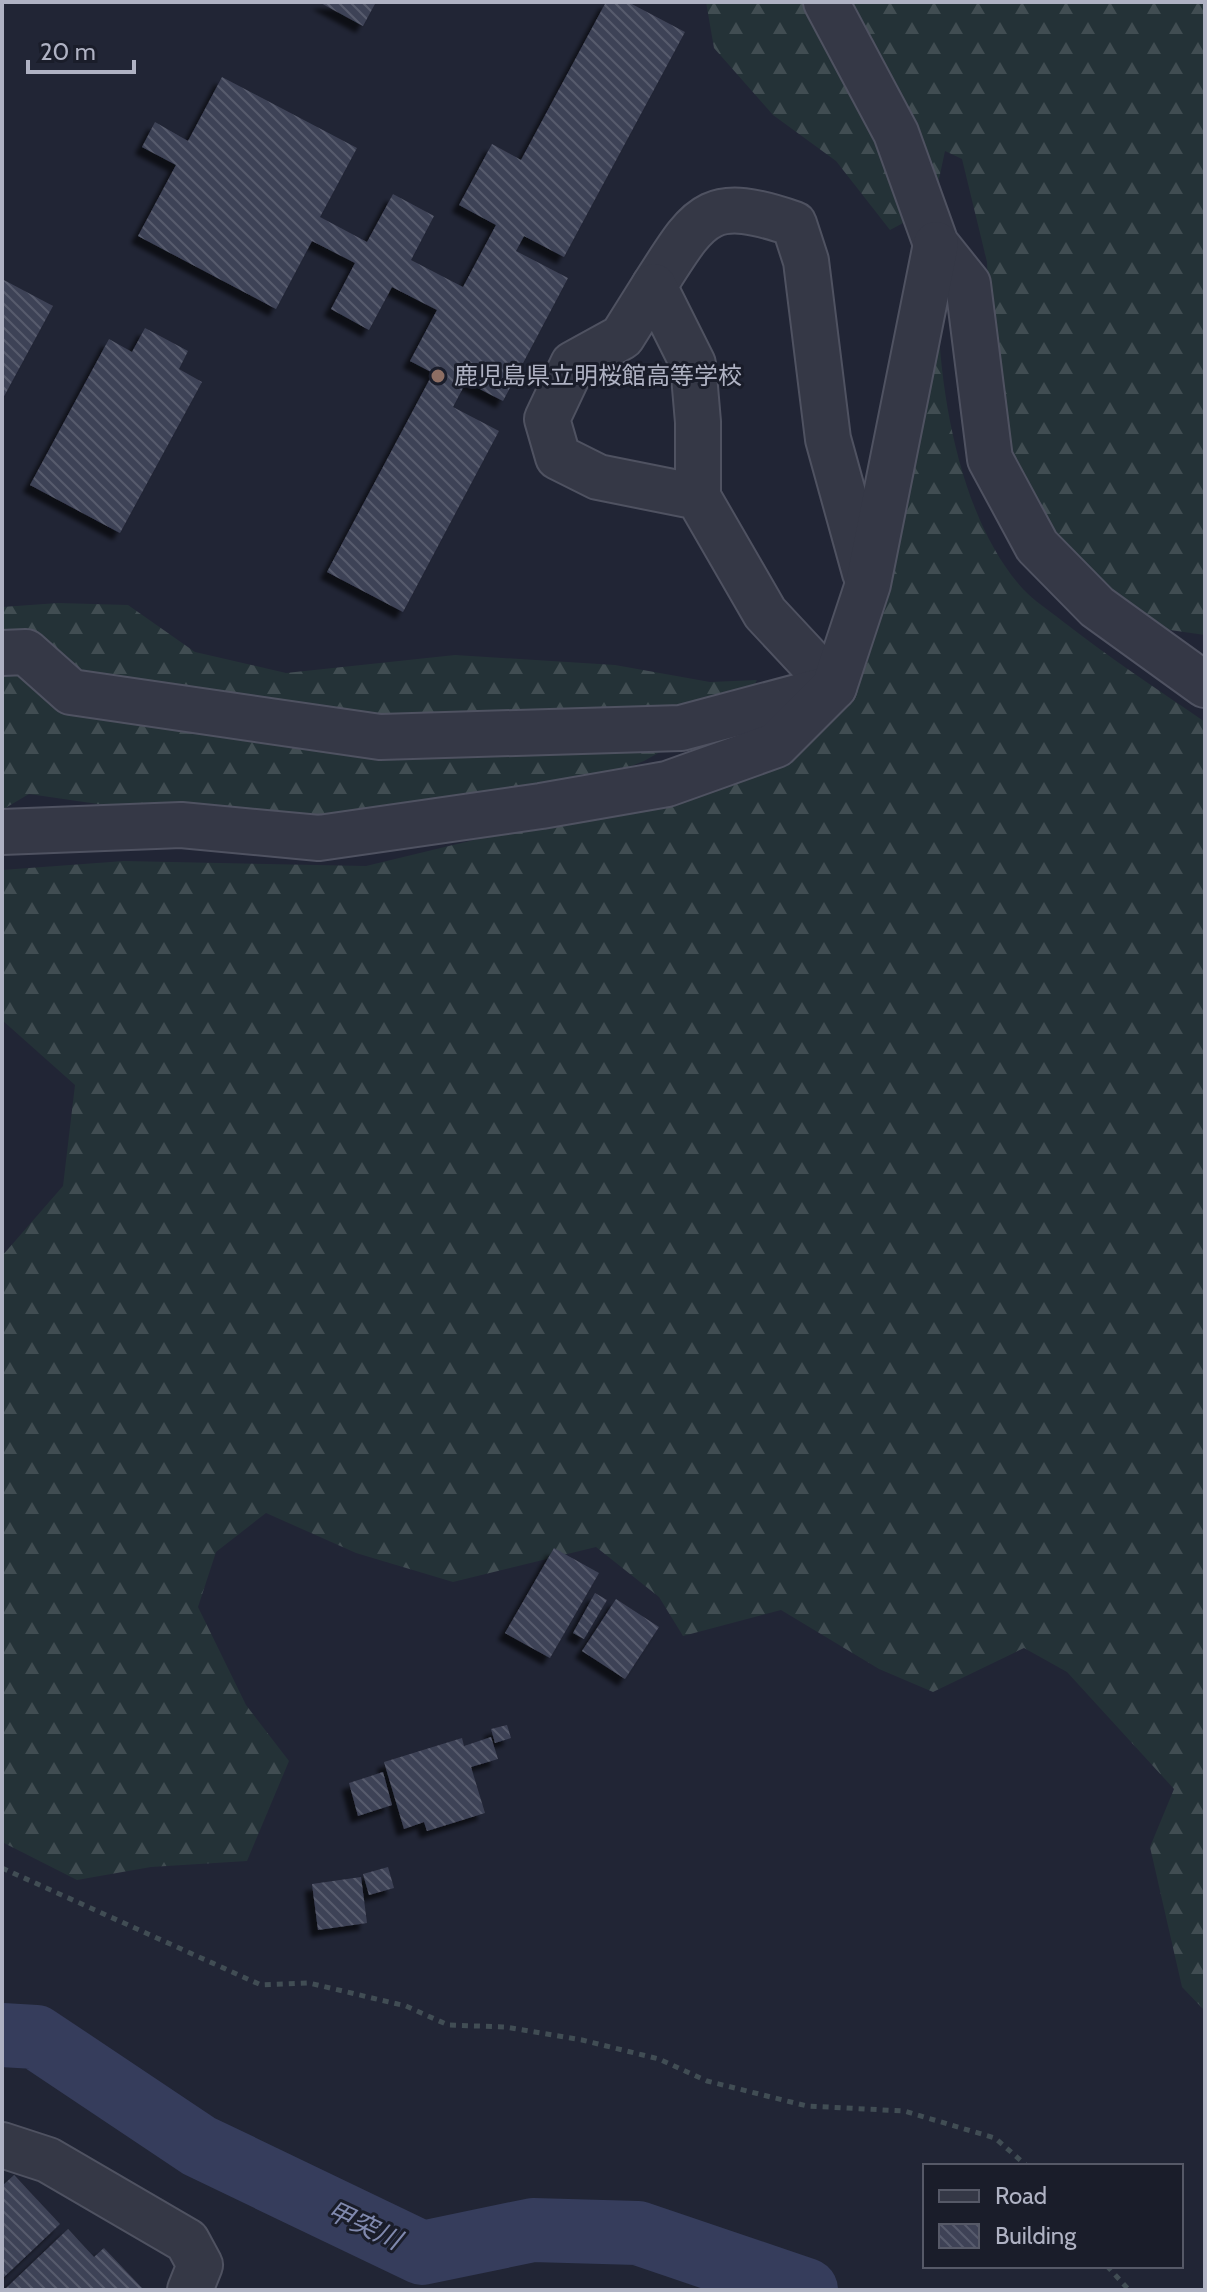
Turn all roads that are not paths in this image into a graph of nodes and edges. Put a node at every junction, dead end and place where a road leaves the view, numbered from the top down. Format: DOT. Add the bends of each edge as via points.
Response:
graph roads {
  1 [pos="826,2"];
  2 [pos="936,244"];
  3 [pos="654,286"];
  4 [pos="698,497"];
  5 [pos="868,584"];
  6 [pos="2,653"];
  7 [pos="1197,670"];
  8 [pos="834,687"];
  9 [pos="2,832"];
  10 [pos="2,2145"];
  11 [pos="190,2290"];
  1 -- 2 [label="street" via="896,133"];
  2 -- 5 [label="street"];
  2 -- 7 [label="street" via="968,284 990,459 1037,546 1097,607"];
  3 -- 4 [label="street" via="693,364"];
  3 -- 4 [label="street" via="622,337 573,364 547,419 558,457 598,477"];
  3 -- 5 [label="street" via="690,229 722,209 753,210 794,224 806,261 828,439"];
  4 -- 8 [label="street" via="765,613"];
  5 -- 8 [label="street"];
  6 -- 8 [label="street" via="26,652 71,692 380,737 681,728"];
  8 -- 9 [label="street" via="776,745 667,784 541,806 319,838 181,825"];
  10 -- 11 [label="street" via="48,2160 187,2241 200,2265"];
}
